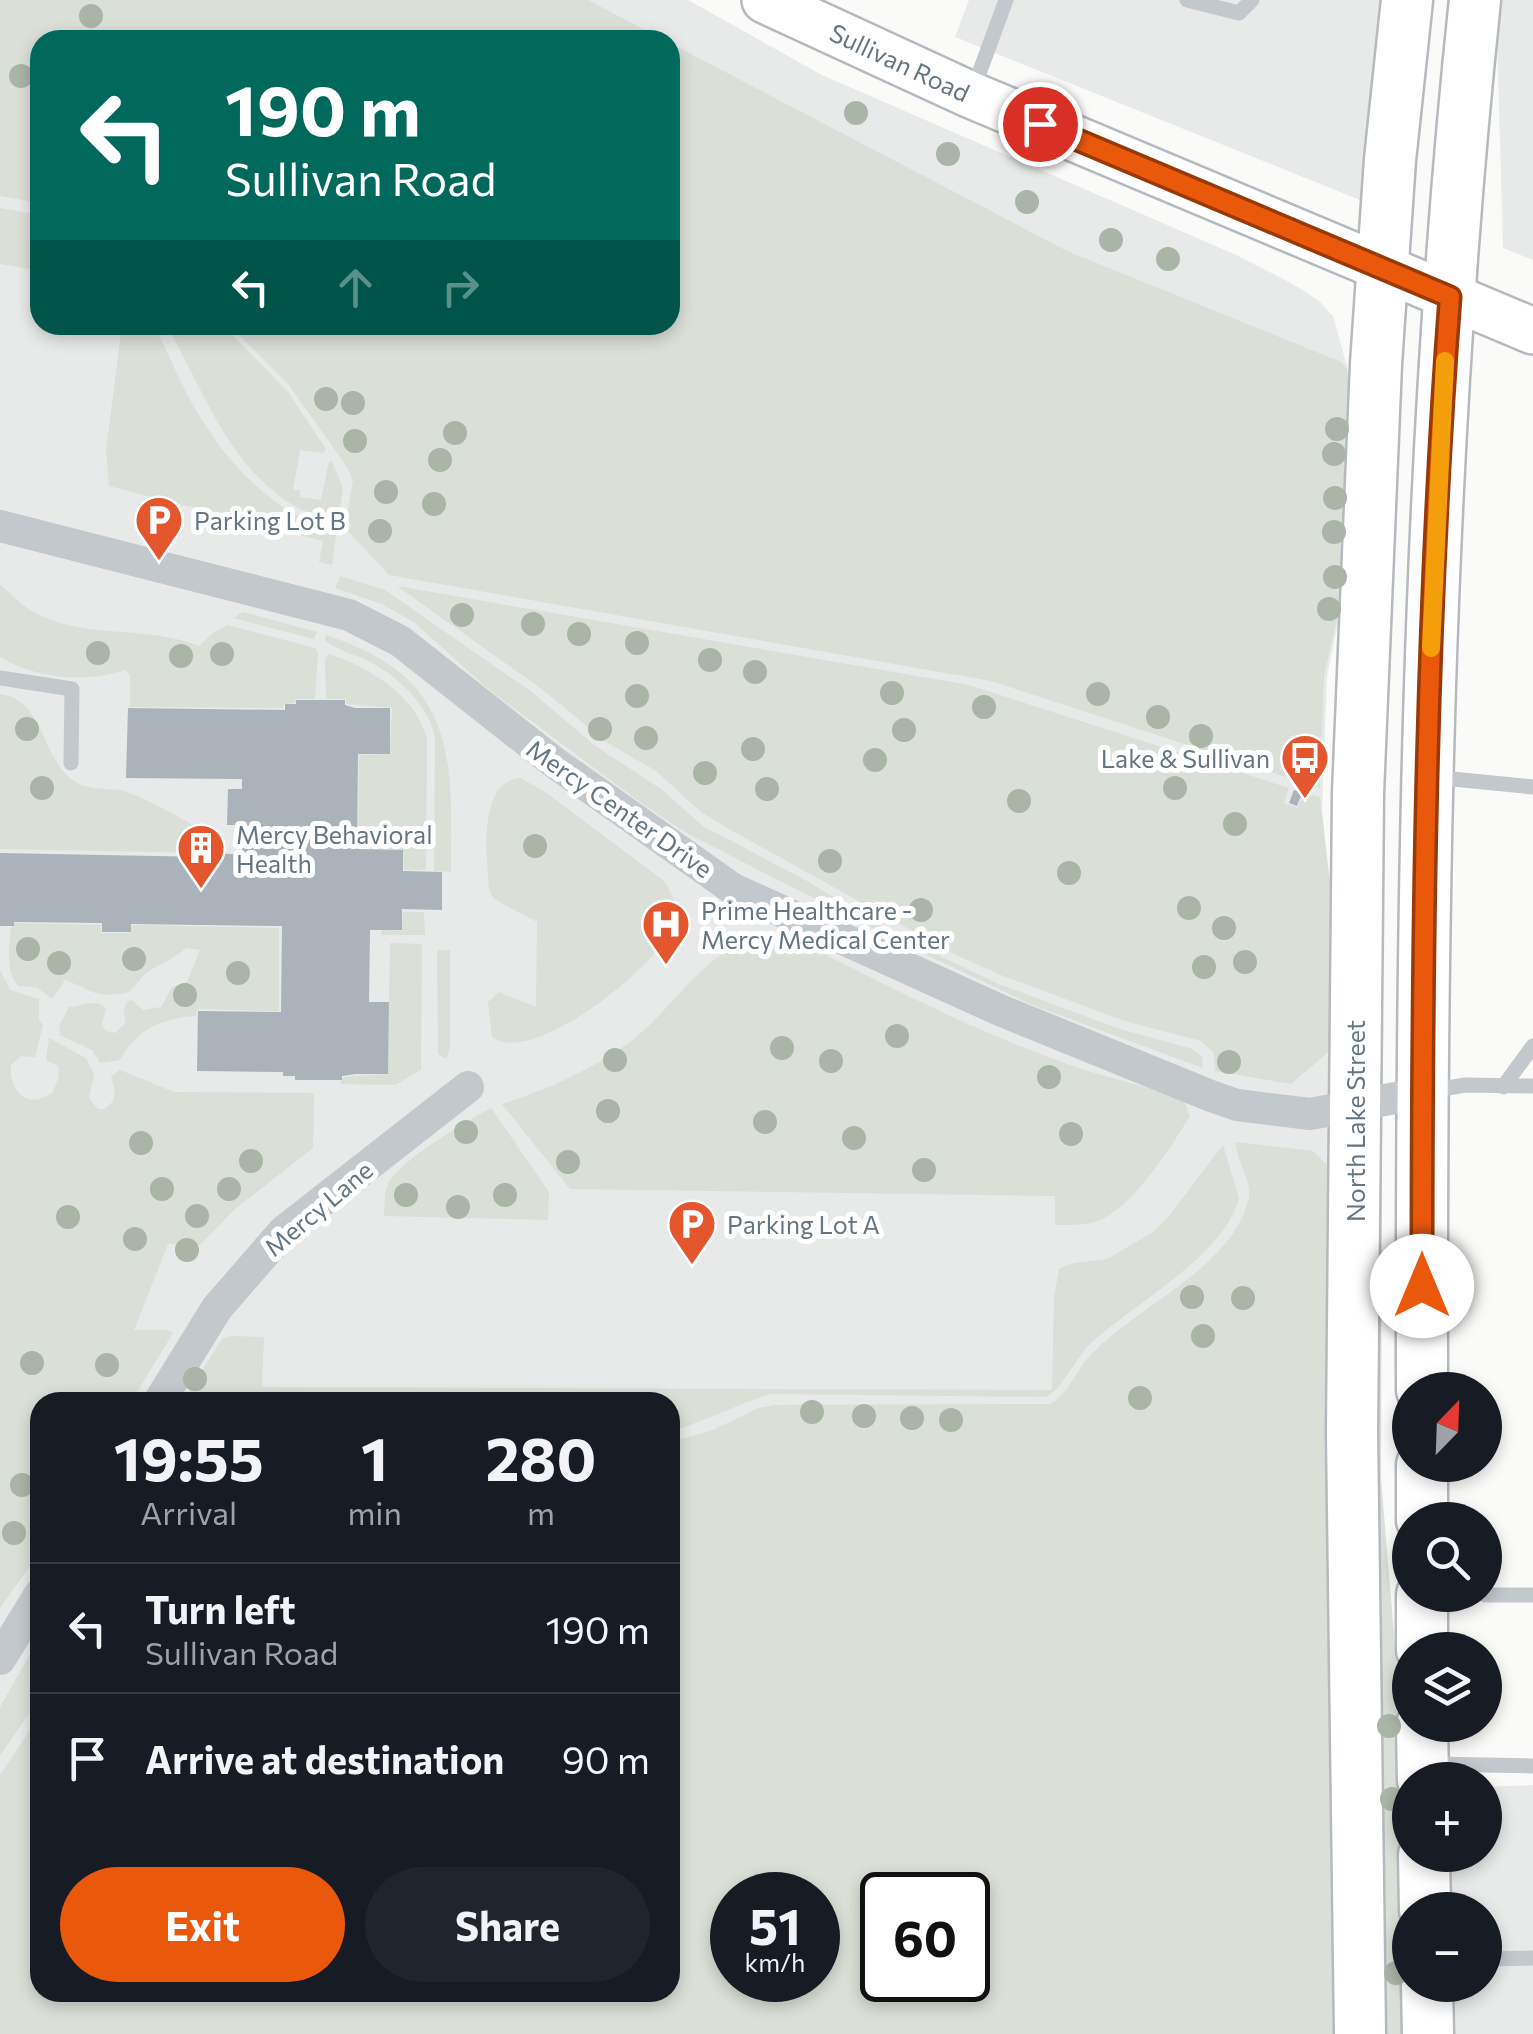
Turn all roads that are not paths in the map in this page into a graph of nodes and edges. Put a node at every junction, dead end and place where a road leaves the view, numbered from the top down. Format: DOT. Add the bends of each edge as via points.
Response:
graph roads {
  1 [pos="765,0"];
  2 [pos="1006,0"];
  3 [pos="1186,0"];
  4 [pos="1252,0"];
  5 [pos="1407,0"];
  6 [pos="1475,0"];
  7 [pos="971,95"];
  8 [pos="1383,269"];
  9 [pos="1450,297"];
  10 [pos="1533,331"];
  11 [pos="0,526"];
  12 [pos="0,678"];
  13 [pos="72,763"];
  14 [pos="1426,776"];
  15 [pos="1533,787"];
  16 [pos="1533,1046"];
  17 [pos="1533,1086"];
  18 [pos="468,1087"];
  19 [pos="1502,1087"];
  20 [pos="1422,1093"];
  21 [pos="1356,1105"];
  22 [pos="1422,1372"];
  23 [pos="165,1392"];
  24 [pos="1502,1594"];
  25 [pos="1533,1595"];
  26 [pos="30,1610"];
  27 [pos="0,1659"];
  28 [pos="1423,1756"];
  29 [pos="1533,1766"];
  30 [pos="1533,1958"];
  31 [pos="1502,1959"];
  32 [pos="1427,2002"];
  33 [pos="1360,2034"];
  34 [pos="1428,2034"];
  1 -- 7 [label="street, Sullivan Road"];
  2 -- 7 [label="lane"];
  3 -- 4 [label="lane" via="1239,13"];
  5 -- 8 [label="main road, North Lake Street"];
  6 -- 9 [label="main road"];
  7 -- 8 [label="street, Sullivan Road"];
  8 -- 9 [label="street, Sullivan Road"];
  8 -- 21 [label="main road, North Lake Street" via="1358,792"];
  9 -- 10 [label="street, Sullivan Road"];
  9 -- 14 [label="main road"];
  11 -- 21 [label="street, Mercy Center Drive" via="372,624 733,889 1002,1011 1224,1100 1310,1114"];
  12 -- 13 [label="lane" via="72,689"];
  14 -- 15 [label="lane"];
  14 -- 20 [label="main road"];
  16 -- 19 [label="lane"];
  17 -- 19 [label="lane"];
  18 -- 23 [label="street, Mercy Lane" via="284,1230 217,1308"];
  19 -- 20 [label="lane"];
  20 -- 21 [label="street, Mercy Center Drive"];
  20 -- 22 [label="main road"];
  21 -- 33 [label="main road, North Lake Street" via="1352,1453"];
  24 -- 25 [label="lane"];
  26 -- 27 [label="street"];
  28 -- 29 [label="lane"];
  30 -- 31 [label="lane"];
  32 -- 34 [label="main road"];
}
